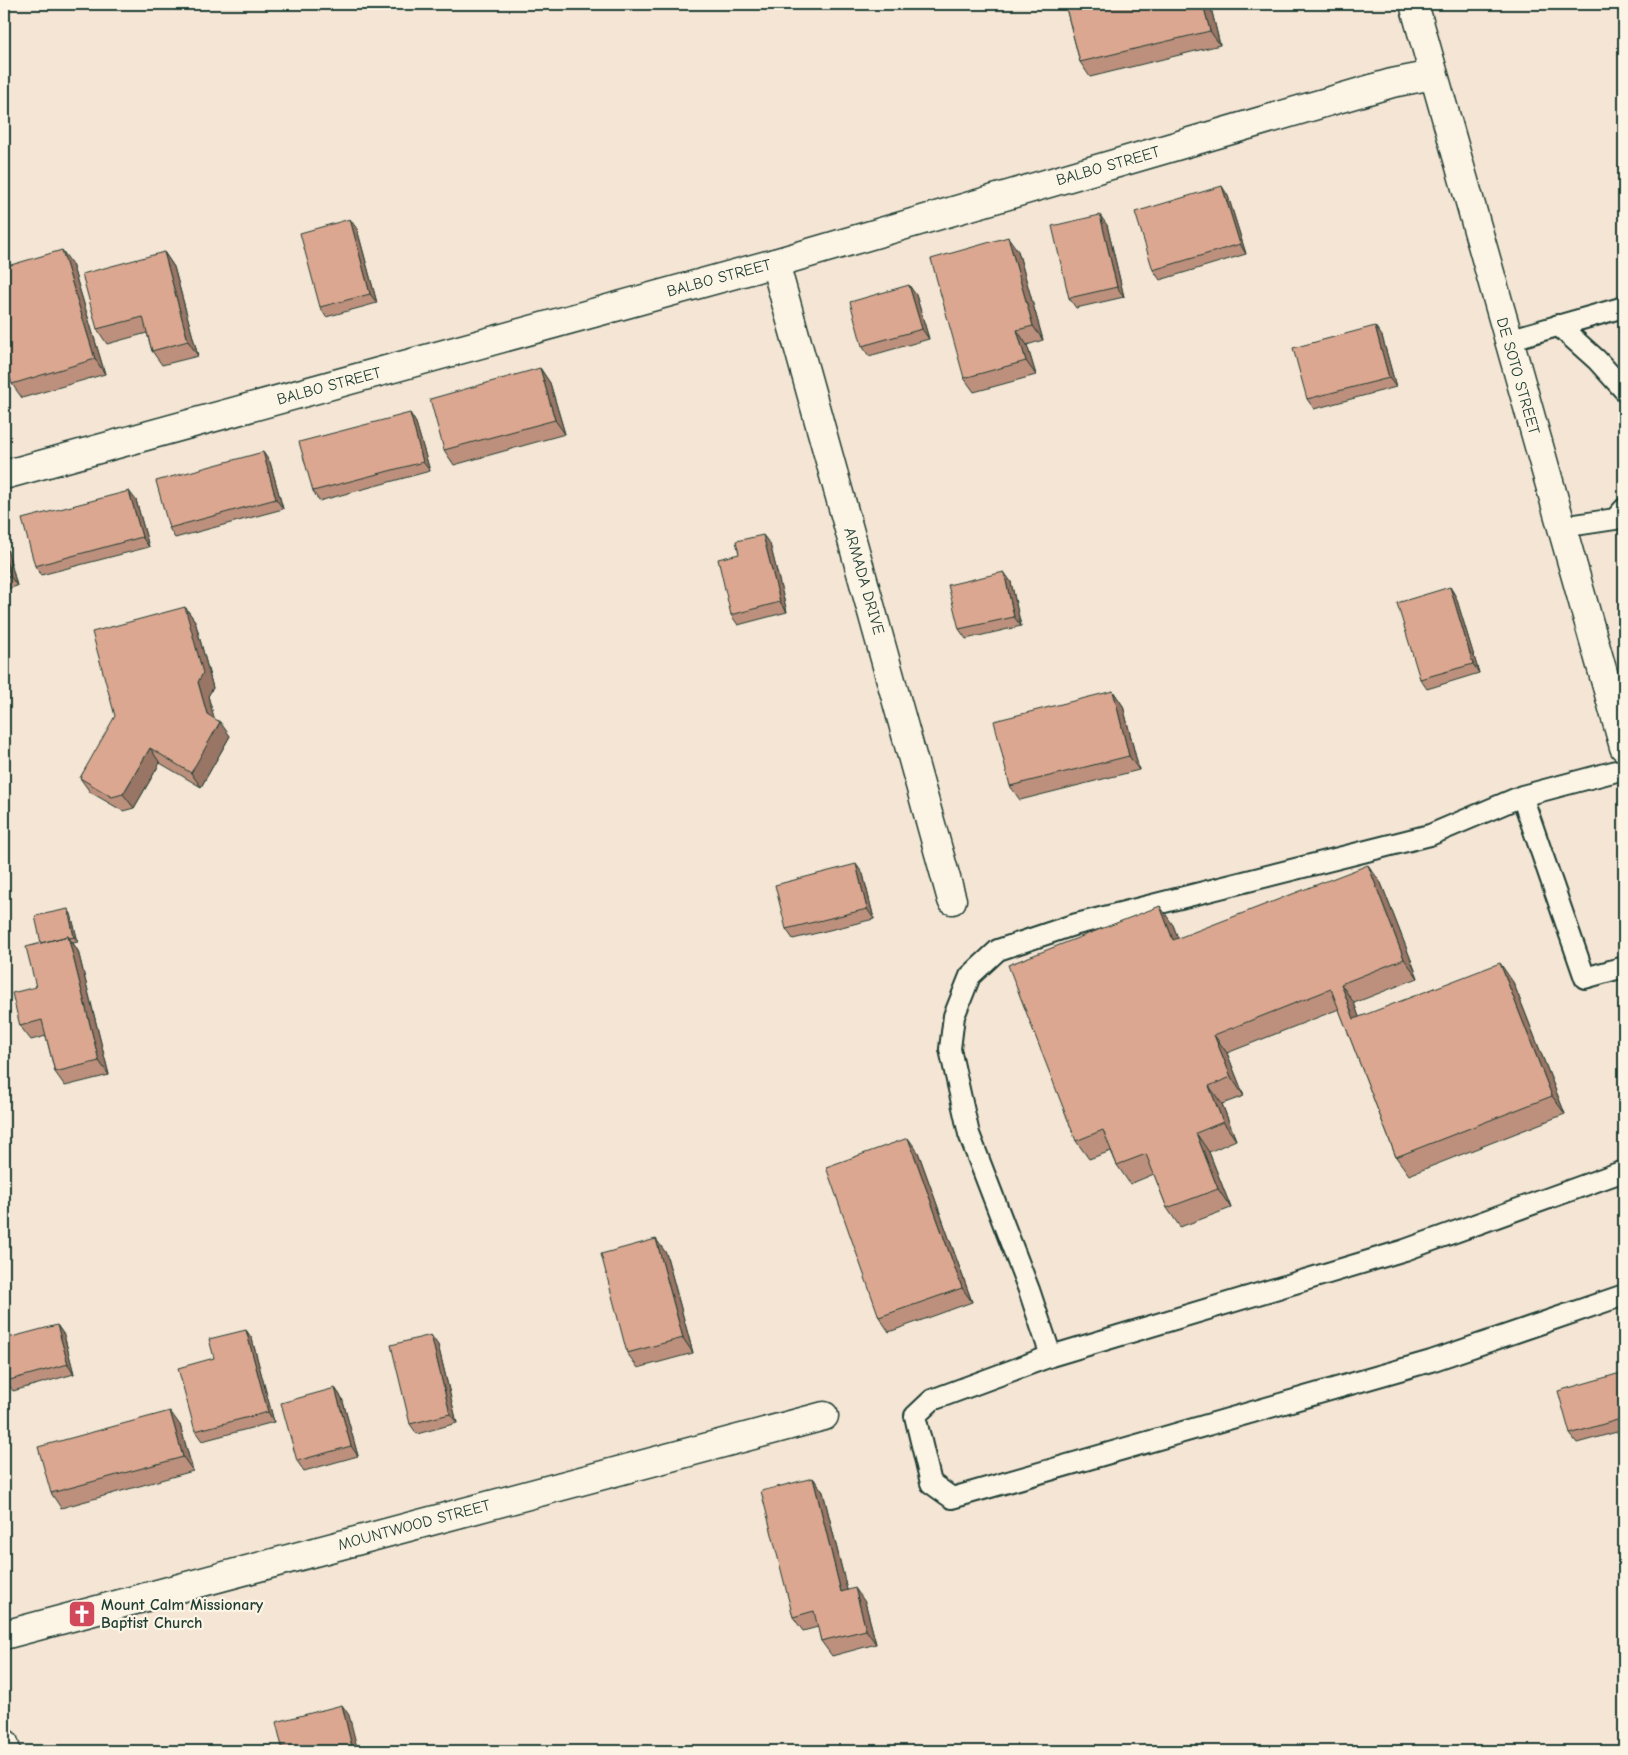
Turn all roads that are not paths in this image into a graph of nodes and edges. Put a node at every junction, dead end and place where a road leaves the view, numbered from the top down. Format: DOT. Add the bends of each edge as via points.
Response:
graph roads {
  1 [pos="1414,4"];
  2 [pos="1433,75"];
  3 [pos="775,263"];
  4 [pos="1624,307"];
  5 [pos="1558,325"];
  6 [pos="1508,340"];
  7 [pos="1624,390"];
  8 [pos="4,475"];
  9 [pos="1624,509"];
  10 [pos="1562,527"];
  11 [pos="1624,747"];
  12 [pos="1624,769"];
  13 [pos="1522,796"];
  14 [pos="952,900"];
  15 [pos="1624,967"];
  16 [pos="1624,1171"];
  17 [pos="1624,1295"];
  18 [pos="1051,1356"];
  19 [pos="824,1416"];
  20 [pos="4,1635"];
  21 [pos="4,1743"];
  22 [pos="6,1751"];
  1 -- 2 [label="street, DE SOTO STREET"];
  2 -- 3 [label="street, BALBO STREET" via="1392,83"];
  2 -- 6 [label="street, DE SOTO STREET"];
  3 -- 8 [label="street, BALBO STREET"];
  3 -- 14 [label="street, ARMADA DRIVE"];
  4 -- 5 [label="lane"];
  5 -- 6 [label="lane"];
  5 -- 7 [label="lane" via="1598,360"];
  6 -- 10 [label="street, DE SOTO STREET"];
  9 -- 10 [label="lane" via="1615,519"];
  10 -- 11 [label="street, DE SOTO STREET"];
  12 -- 13 [label="lane"];
  13 -- 15 [label="lane" via="1584,978"];
  13 -- 18 [label="lane" via="1430,835 1074,925 998,950 970,976 954,1016 950,1050 969,1134"];
  16 -- 18 [label="lane" via="1405,1250"];
  17 -- 18 [label="lane" via="1431,1361 952,1498 931,1483 915,1416 932,1400"];
  19 -- 20 [label="street, MOUNTWOOD STREET"];
  21 -- 22 [label="street"];
}
